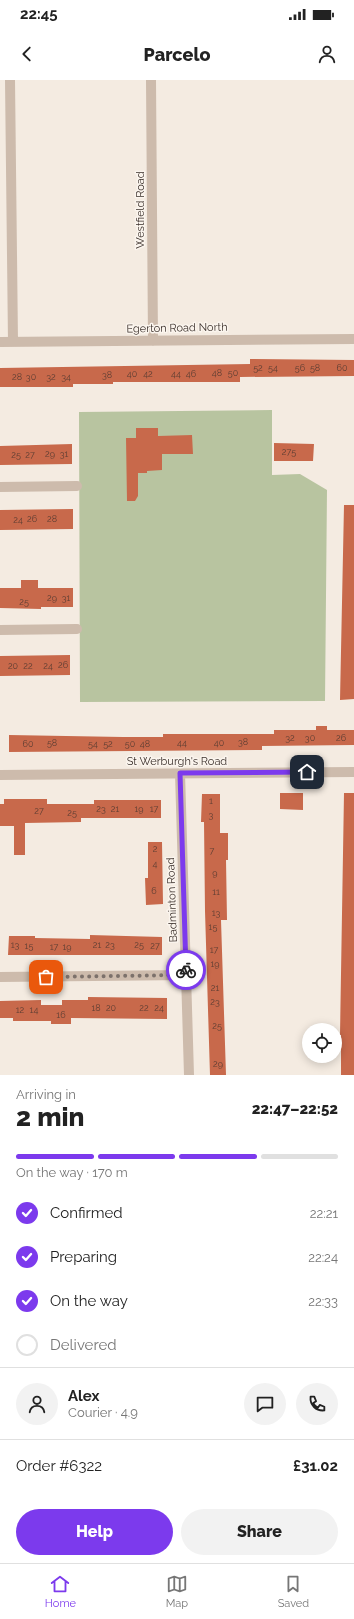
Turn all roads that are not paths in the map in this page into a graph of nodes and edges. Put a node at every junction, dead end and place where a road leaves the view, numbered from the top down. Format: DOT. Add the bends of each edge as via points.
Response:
graph roads {
  1 [pos="10,80"];
  2 [pos="151,80"];
  3 [pos="354,339"];
  4 [pos="153,340"];
  5 [pos="0,342"];
  6 [pos="13,342"];
  7 [pos="77,486"];
  8 [pos="0,487"];
  9 [pos="77,629"];
  10 [pos="0,630"];
  11 [pos="354,772"];
  12 [pos="180,773"];
  13 [pos="0,774"];
  14 [pos="186,975"];
  15 [pos="0,977"];
  16 [pos="189,1075"];
  1 -- 6 [label="street"];
  2 -- 4 [label="street, Westfield Road"];
  3 -- 4 [label="street, Egerton Road North"];
  4 -- 6 [label="street, Egerton Road North"];
  5 -- 6 [label="street, Egerton Road North"];
  7 -- 8 [label="street"];
  9 -- 10 [label="street"];
  11 -- 12 [label="street, St Werburgh's Road"];
  12 -- 13 [label="street, St Werburgh's Road"];
  12 -- 14 [label="street, Badminton Road"];
  14 -- 15 [label="street"];
  14 -- 16 [label="street, Badminton Road"];
}
